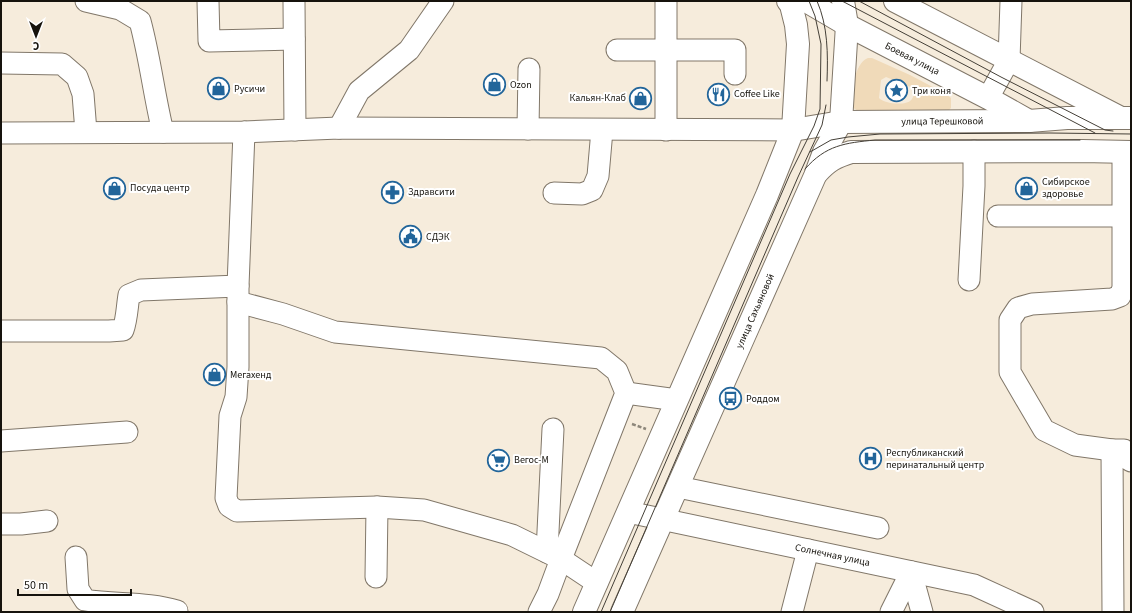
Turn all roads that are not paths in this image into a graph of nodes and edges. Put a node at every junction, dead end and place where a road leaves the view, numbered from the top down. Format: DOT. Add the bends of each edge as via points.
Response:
graph roads {
  1 [pos="86,1"];
  2 [pos="208,1"];
  3 [pos="294,1"];
  4 [pos="443,1"];
  5 [pos="666,1"];
  6 [pos="788,1"];
  7 [pos="806,1"];
  8 [pos="843,1"];
  9 [pos="896,1"];
  10 [pos="1011,1"];
  11 [pos="847,25"];
  12 [pos="294,39"];
  13 [pos="617,50"];
  14 [pos="666,50"];
  15 [pos="1009,60"];
  16 [pos="1,63"];
  17 [pos="529,68"];
  18 [pos="735,74"];
  19 [pos="988,98"];
  20 [pos="1126,118"];
  21 [pos="1029,121"];
  22 [pos="841,122"];
  23 [pos="339,128"];
  24 [pos="528,129"];
  25 [pos="295,130"];
  26 [pos="602,130"];
  27 [pos="666,130"];
  28 [pos="792,130"];
  29 [pos="86,132"];
  30 [pos="163,132"];
  31 [pos="244,132"];
  32 [pos="1,133"];
  33 [pos="829,144"];
  34 [pos="974,151"];
  35 [pos="1082,151"];
  36 [pos="1127,152"];
  37 [pos="815,176"];
  38 [pos="554,193"];
  39 [pos="998,216"];
  40 [pos="1124,216"];
  41 [pos="969,280"];
  42 [pos="238,294"];
  43 [pos="1,331"];
  44 [pos="626,393"];
  45 [pos="677,400"];
  46 [pos="553,429"];
  47 [pos="127,432"];
  48 [pos="1,441"];
  49 [pos="1122,450"];
  50 [pos="1131,461"];
  51 [pos="678,486"];
  52 [pos="377,507"];
  53 [pos="628,512"];
  54 [pos="663,520"];
  55 [pos="47,521"];
  56 [pos="1,524"];
  57 [pos="878,528"];
  58 [pos="808,550"];
  59 [pos="554,555"];
  60 [pos="76,557"];
  61 [pos="910,572"];
  62 [pos="376,577"];
  63 [pos="597,583"];
  64 [pos="177,612"];
  65 [pos="539,612"];
  66 [pos="584,612"];
  67 [pos="622,612"];
  68 [pos="792,612"];
  69 [pos="891,612"];
  70 [pos="922,612"];
  71 [pos="1033,612"];
  72 [pos="1113,612"];
  1 -- 30 [label="street" via="120,9 140,21"];
  2 -- 12 [label="street" via="208,41"];
  3 -- 12 [label="street"];
  4 -- 23 [label="street" via="409,50 359,91"];
  5 -- 14 [label="street"];
  6 -- 28 [label="main road" via="796,25 798,44"];
  7 -- 11 [label="main road, Боевая улица"];
  8 -- 11 [label="main road, улица Сахьяновой"];
  9 -- 15 [label="main road"];
  10 -- 15 [label="street"];
  11 -- 19 [label="main road, Боевая улица"];
  11 -- 22 [label="main road, улица Сахьяновой"];
  12 -- 25 [label="street"];
  13 -- 14 [label="street"];
  14 -- 18 [label="street" via="735,50"];
  14 -- 27 [label="street"];
  15 -- 19 [label="street"];
  15 -- 20 [label="main road"];
  16 -- 29 [label="street" via="62,64 78,77 83,94"];
  17 -- 24 [label="street"];
  19 -- 21 [label="main road, Боевая улица"];
  20 -- 21 [label="main road, улица Терешковой"];
  21 -- 22 [label="main road, улица Терешковой"];
  21 -- 35 [label="main road, Боевая улица"];
  22 -- 28 [label="main road, улица Терешковой"];
  22 -- 33 [label="main road, улица Сахьяновой"];
  23 -- 24 [label="street"];
  23 -- 25 [label="street"];
  24 -- 26 [label="street"];
  25 -- 31 [label="street"];
  26 -- 27 [label="street"];
  26 -- 38 [label="street" via="598,176 592,190 582,194"];
  27 -- 28 [label="street"];
  28 -- 33 [label="main road"];
  28 -- 45 [label="main road" via="767,195"];
  29 -- 30 [label="street"];
  29 -- 32 [label="street"];
  30 -- 31 [label="street"];
  31 -- 42 [label="street"];
  33 -- 37 [label="main road, улица Сахьяновой"];
  34 -- 35 [label="main road"];
  34 -- 37 [label="main road" via="851,152 828,162"];
  34 -- 41 [label="street"];
  35 -- 36 [label="main road"];
  36 -- 40 [label="street"];
  37 -- 51 [label="main road, улица Сахьяновой"];
  39 -- 40 [label="street"];
  40 -- 49 [label="street" via="1123,288 1120,296 1112,299 1032,304 1018,308 1010,320 1010,372 1044,430 1076,445"];
  42 -- 43 [label="street" via="141,290 129,295 123,330"];
  42 -- 44 [label="street" via="283,314 335,332 601,358 616,371"];
  42 -- 52 [label="street" via="238,375 236,397 230,416 226,498 229,506 237,511"];
  44 -- 45 [label="street"];
  44 -- 59 [label="street"];
  45 -- 53 [label="main road"];
  46 -- 59 [label="street"];
  47 -- 48 [label="street"];
  49 -- 50 [label="street"];
  49 -- 72 [label="street"];
  51 -- 54 [label="main road, улица Сахьяновой"];
  51 -- 57 [label="street"];
  52 -- 59 [label="street" via="424,510 512,535"];
  52 -- 62 [label="street"];
  53 -- 54 [label="street, Солнечная улица"];
  53 -- 63 [label="main road"];
  54 -- 58 [label="street, Солнечная улица"];
  54 -- 67 [label="main road, улица Сахьяновой"];
  55 -- 56 [label="street"];
  58 -- 61 [label="street, Солнечная улица"];
  58 -- 68 [label="street"];
  59 -- 63 [label="street"];
  59 -- 65 [label="street" via="548,594"];
  60 -- 64 [label="street" via="78,589 85,600 165,607"];
  61 -- 69 [label="street"];
  61 -- 70 [label="street"];
  61 -- 71 [label="street, Солнечная улица" via="974,585"];
  63 -- 66 [label="main road"];
}
